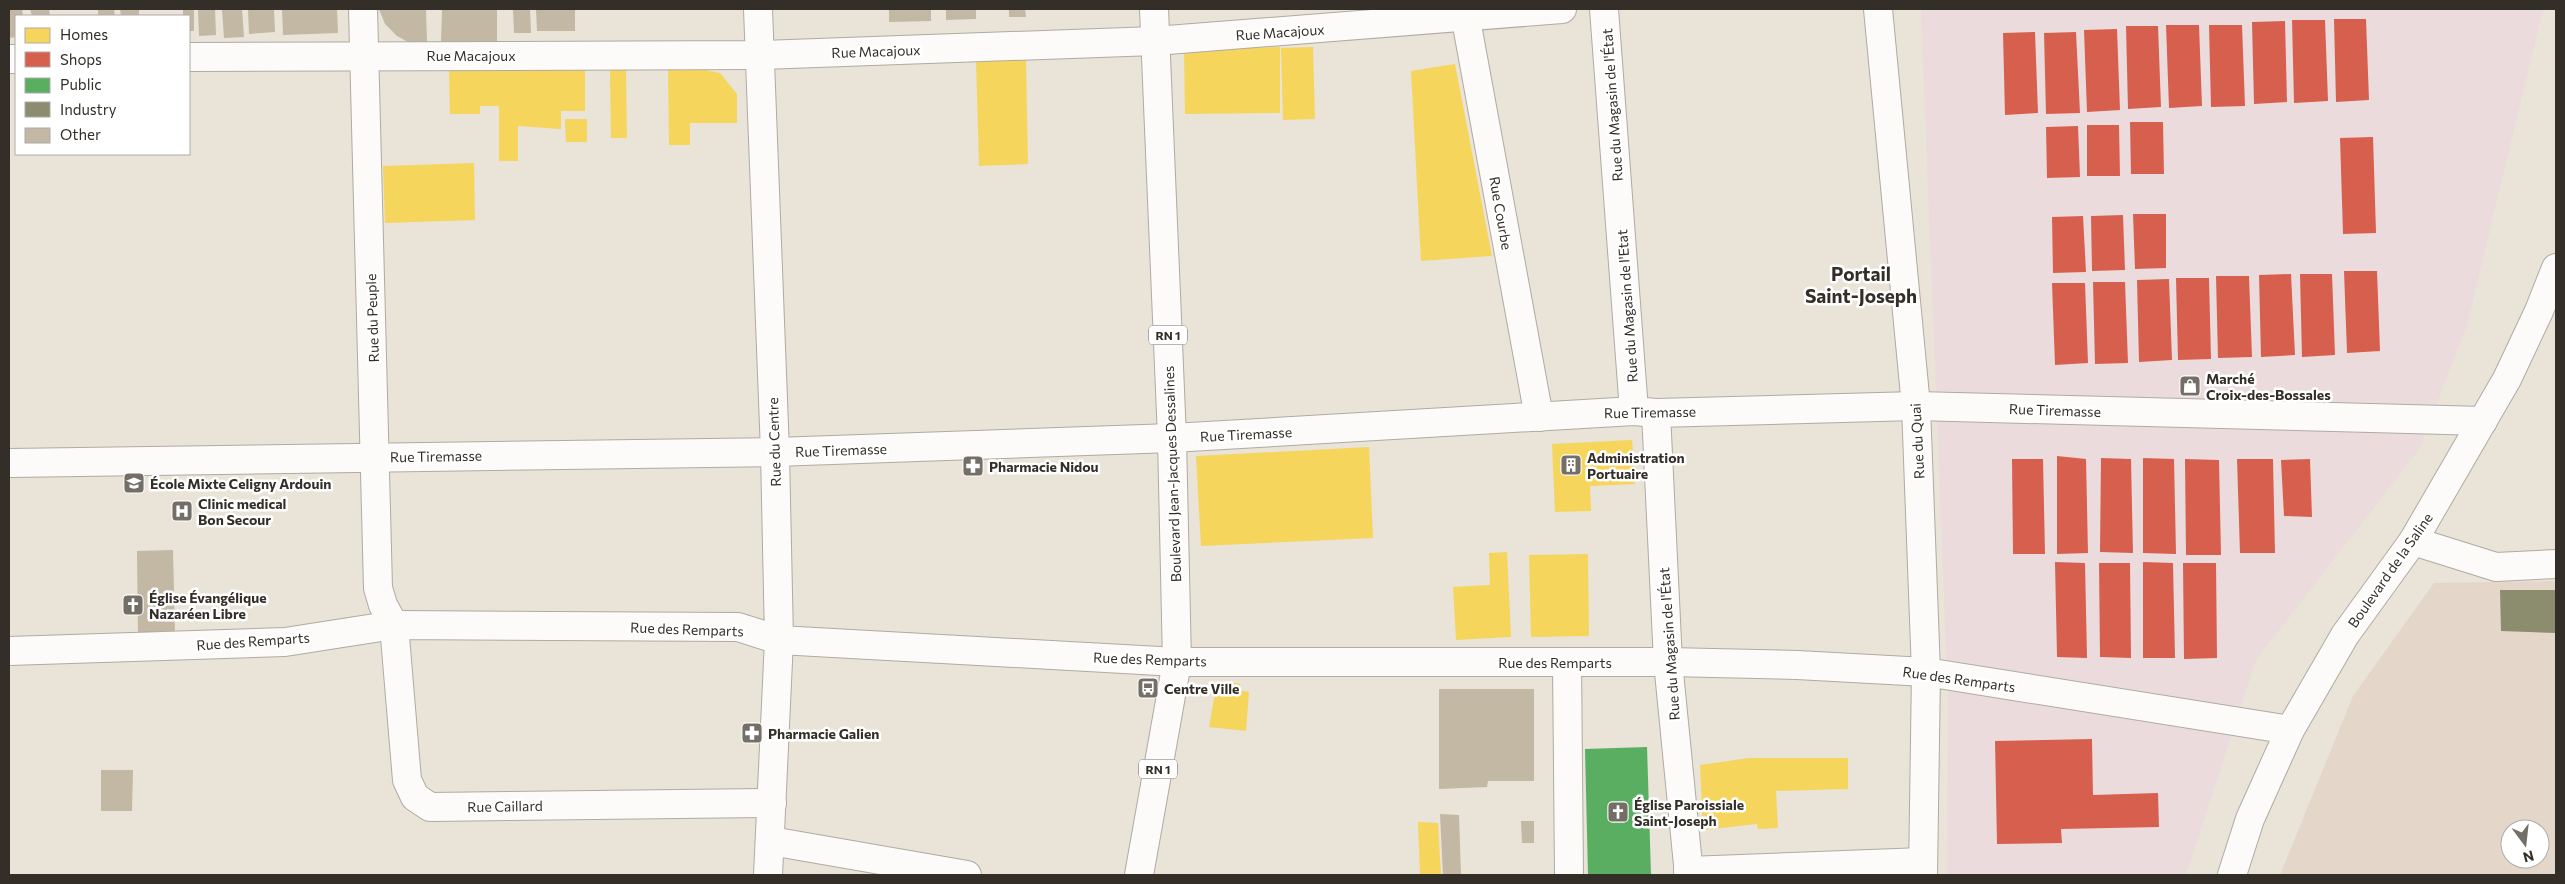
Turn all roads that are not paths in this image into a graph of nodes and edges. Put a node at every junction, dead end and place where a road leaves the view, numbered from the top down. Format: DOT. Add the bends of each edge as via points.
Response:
graph roads {
  1 [pos="363,9"];
  2 [pos="758,9"];
  3 [pos="1154,9"];
  4 [pos="1562,9"];
  5 [pos="1604,9"];
  6 [pos="1878,9"];
  7 [pos="1464,13"];
  8 [pos="1155,41"];
  9 [pos="365,55"];
  10 [pos="760,55"];
  11 [pos="190,57"];
  12 [pos="1619,201"];
  13 [pos="2556,268"];
  14 [pos="1916,406"];
  15 [pos="1645,412"];
  16 [pos="1539,417"];
  17 [pos="2483,421"];
  18 [pos="1172,438"];
  19 [pos="775,452"];
  20 [pos="376,456"];
  21 [pos="9,463"];
  22 [pos="2413,541"];
  23 [pos="2556,564"];
  24 [pos="394,625"];
  25 [pos="779,640"];
  26 [pos="9,651"];
  27 [pos="1176,662"];
  28 [pos="1567,662"];
  29 [pos="1668,662"];
  30 [pos="1926,672"];
  31 [pos="2290,730"];
  32 [pos="772,803"];
  33 [pos="771,841"];
  34 [pos="1923,869"];
  35 [pos="1689,873"];
  36 [pos="768,875"];
  37 [pos="967,875"];
  38 [pos="1138,875"];
  39 [pos="1569,875"];
  40 [pos="2232,875"];
  1 -- 9 [label="street, Rue du Peuple"];
  2 -- 10 [label="street, Rue du Centre"];
  3 -- 8 [label="street, Boulevard Jean-Jacques Dessalines / RN 1"];
  4 -- 7 [label="street, Rue Macajoux"];
  5 -- 12 [label="street, Rue du Magasin de l'État"];
  6 -- 14 [label="street, Rue du Quai"];
  7 -- 8 [label="street, Rue Macajoux"];
  7 -- 16 [label="street, Rue Courbe"];
  8 -- 10 [label="street, Rue Macajoux"];
  8 -- 18 [label="street, Boulevard Jean-Jacques Dessalines / RN 1"];
  9 -- 10 [label="street, Rue Macajoux"];
  9 -- 11 [label="street, Rue Macajoux"];
  9 -- 20 [label="street, Rue du Peuple"];
  10 -- 19 [label="street, Rue du Centre"];
  12 -- 15 [label="street, Rue du Magasin de l'Etat"];
  13 -- 17 [label="street, Boulevard de la Saline" via="2540,311"];
  14 -- 15 [label="street, Rue Tiremasse"];
  14 -- 17 [label="street, Rue Tiremasse"];
  14 -- 30 [label="street, Rue du Quai"];
  15 -- 16 [label="street, Rue Tiremasse"];
  15 -- 29 [label="street, Rue du Magasin de l'État"];
  16 -- 18 [label="street, Rue Tiremasse"];
  17 -- 22 [label="street, Boulevard de la Saline"];
  18 -- 19 [label="street, Rue Tiremasse"];
  18 -- 27 [label="street, Boulevard Jean-Jacques Dessalines / RN 1"];
  19 -- 20 [label="street, Rue Tiremasse"];
  19 -- 25 [label="street, Rue du Centre"];
  20 -- 21 [label="street, Rue Tiremasse"];
  20 -- 24 [label="street, Rue du Peuple" via="378,588"];
  22 -- 23 [label="street" via="2496,567"];
  22 -- 31 [label="street, Boulevard de la Saline" via="2345,635"];
  24 -- 25 [label="street, Rue des Remparts" via="738,627"];
  24 -- 26 [label="street, Rue des Remparts" via="284,642"];
  24 -- 32 [label="street, Rue Caillard" via="407,780 415,797 430,807"];
  25 -- 27 [label="street, Rue des Remparts"];
  25 -- 32 [label="street, Rue du Centre"];
  27 -- 28 [label="street, Rue des Remparts"];
  27 -- 38 [label="street, Boulevard Jean-Jacques Dessalines / RN 1"];
  28 -- 29 [label="street, Rue des Remparts"];
  28 -- 39 [label="street"];
  29 -- 30 [label="street, Rue des Remparts"];
  29 -- 35 [label="street, Rue du Magasin de l'État"];
  30 -- 31 [label="street, Rue des Remparts"];
  30 -- 34 [label="street, Rue du Quai"];
  31 -- 40 [label="street, Boulevard de la Saline" via="2250,819"];
  32 -- 33 [label="street, Rue du Centre"];
  33 -- 36 [label="street, Rue du Centre"];
  33 -- 37 [label="street"];
  34 -- 35 [label="street"];
}
